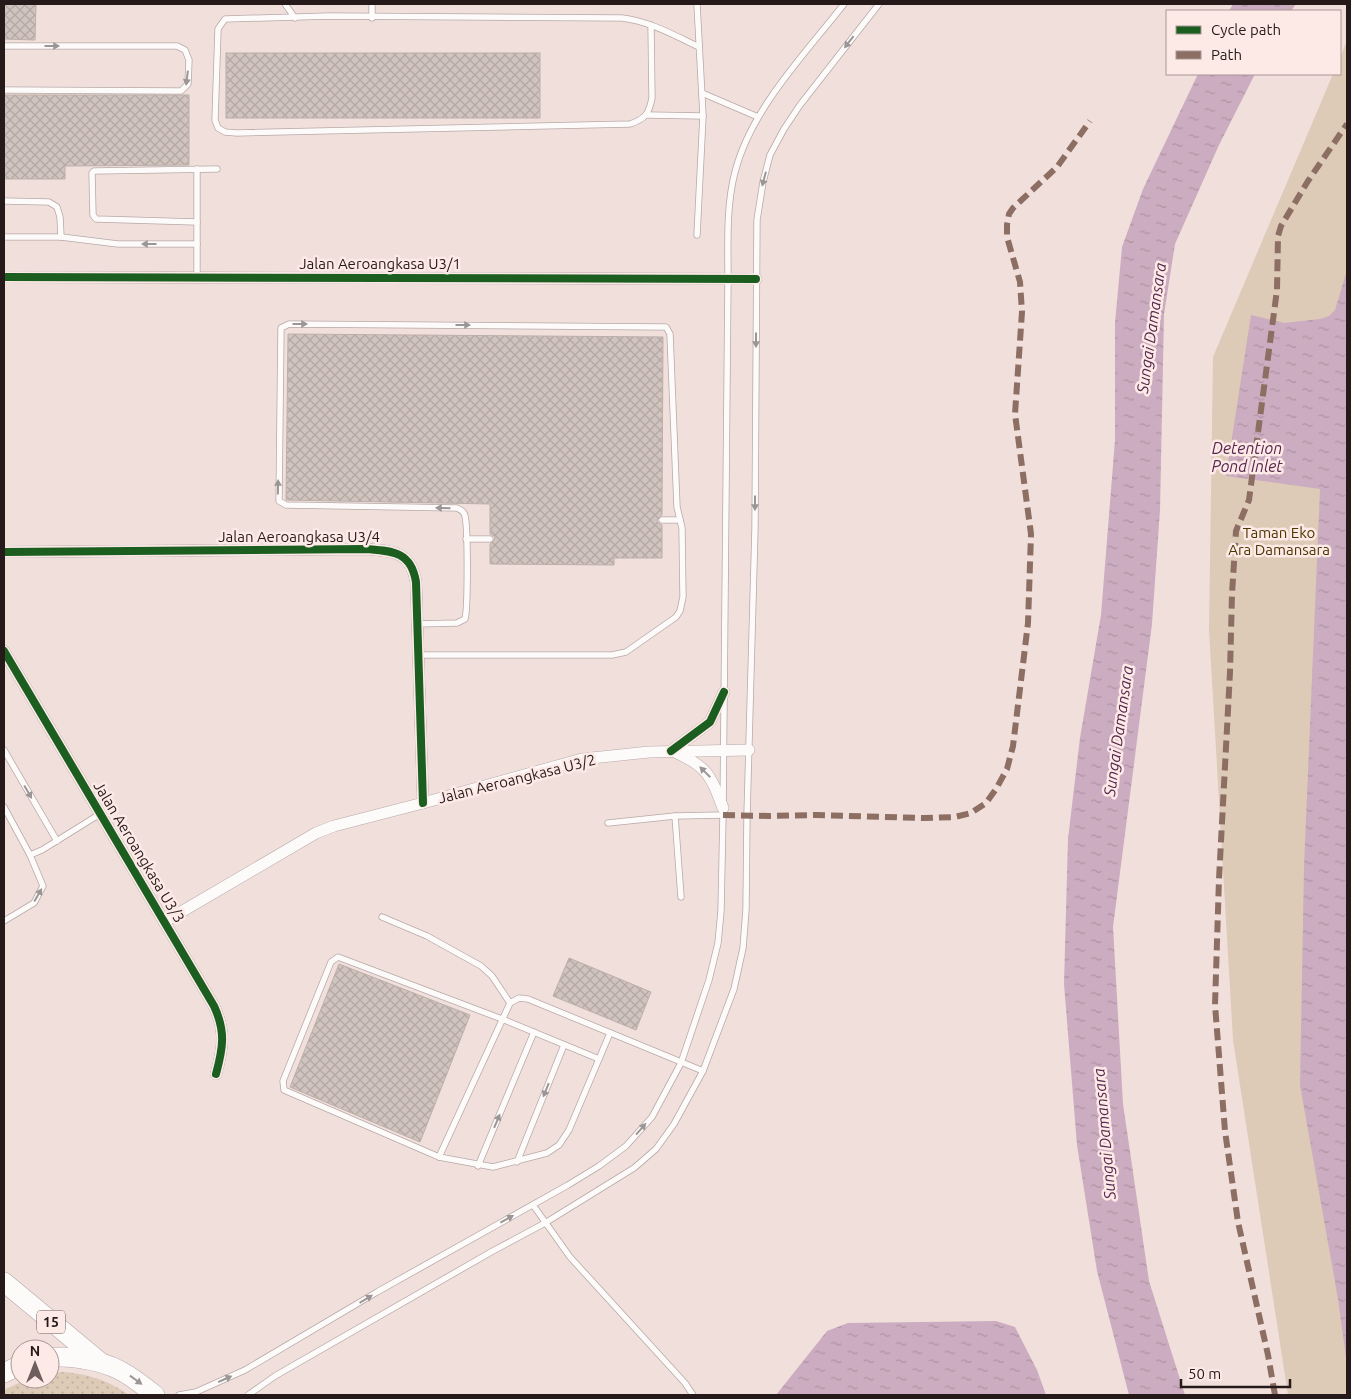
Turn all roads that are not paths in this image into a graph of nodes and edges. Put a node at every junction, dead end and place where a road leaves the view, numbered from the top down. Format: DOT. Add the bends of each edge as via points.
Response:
graph roads {
  1 [pos="285,4"];
  2 [pos="372,4"];
  3 [pos="697,4"];
  4 [pos="844,4"];
  5 [pos="879,4"];
  6 [pos="295,18"];
  7 [pos="372,18"];
  8 [pos="651,24"];
  9 [pos="4,46"];
  10 [pos="698,47"];
  11 [pos="4,90"];
  12 [pos="702,93"];
  13 [pos="647,115"];
  14 [pos="703,116"];
  15 [pos="758,117"];
  16 [pos="197,169"];
  17 [pos="217,169"];
  18 [pos="4,201"];
  19 [pos="197,222"];
  20 [pos="697,235"];
  21 [pos="4,237"];
  22 [pos="61,237"];
  23 [pos="197,244"];
  24 [pos="4,277"];
  25 [pos="197,278"];
  26 [pos="728,279"];
  27 [pos="756,279"];
  28 [pos="662,520"];
  29 [pos="680,520"];
  30 [pos="466,539"];
  31 [pos="490,539"];
  32 [pos="4,552"];
  33 [pos="417,624"];
  34 [pos="4,651"];
  35 [pos="418,654"];
  36 [pos="724,692"];
  37 [pos="4,750"];
  38 [pos="724,750"];
  39 [pos="749,750"];
  40 [pos="672,751"];
  41 [pos="423,803"];
  42 [pos="4,807"];
  43 [pos="724,811"];
  44 [pos="100,814"];
  45 [pos="675,816"];
  46 [pos="608,824"];
  47 [pos="57,841"];
  48 [pos="30,854"];
  49 [pos="681,897"];
  50 [pos="382,917"];
  51 [pos="4,920"];
  52 [pos="164,922"];
  53 [pos="510,1004"];
  54 [pos="502,1019"];
  55 [pos="534,1032"];
  56 [pos="610,1033"];
  57 [pos="564,1045"];
  58 [pos="599,1059"];
  59 [pos="681,1063"];
  60 [pos="703,1071"];
  61 [pos="216,1074"];
  62 [pos="440,1157"];
  63 [pos="517,1162"];
  64 [pos="478,1166"];
  65 [pos="533,1205"];
  66 [pos="545,1223"];
  67 [pos="4,1282"];
  68 [pos="60,1356"];
  69 [pos="99,1361"];
  70 [pos="155,1395"];
  71 [pos="179,1395"];
  72 [pos="248,1395"];
  73 [pos="693,1395"];
  1 -- 6 [label="lane"];
  2 -- 7 [label="lane"];
  3 -- 10 [label="lane"];
  4 -- 15 [label="lane"];
  5 -- 27 [label="lane, one-way" via="800,105 770,155 758,202"];
  6 -- 7 [label="lane"];
  6 -- 13 [label="lane" via="225,20 218,29 218,128 237,132 630,124"];
  7 -- 8 [label="lane" via="622,18"];
  8 -- 10 [label="lane"];
  8 -- 13 [label="lane" via="652,98"];
  9 -- 11 [label="lane, one-way" via="177,46 185,50 189,60 188,84 181,91"];
  10 -- 12 [label="lane"];
  12 -- 14 [label="lane"];
  12 -- 15 [label="lane"];
  13 -- 14 [label="lane"];
  14 -- 20 [label="lane"];
  15 -- 26 [label="lane" via="735,172 729,220"];
  16 -- 17 [label="lane"];
  16 -- 19 [label="lane"];
  16 -- 19 [label="lane" via="94,171 91,178 96,219"];
  18 -- 22 [label="lane" via="49,202 60,216"];
  19 -- 23 [label="lane"];
  21 -- 22 [label="lane"];
  23 -- 22 [label="lane, one-way" via="118,244"];
  23 -- 25 [label="lane"];
  24 -- 25 [label="street, Jalan Aeroangkasa U3/1"];
  25 -- 26 [label="street, Jalan Aeroangkasa U3/1"];
  26 -- 27 [label="street, Jalan Aeroangkasa U3/1"];
  26 -- 36 [label="lane"];
  27 -- 39 [label="lane, one-way" via="755,528"];
  28 -- 29 [label="lane"];
  30 -- 29 [label="lane, one-way" via="464,513 457,508 286,505 279,501 280,332 284,325 666,326 670,334"];
  29 -- 35 [label="lane" via="683,597 680,611 626,652 612,655"];
  30 -- 31 [label="lane"];
  30 -- 33 [label="lane" via="465,619 457,624"];
  32 -- 33 [label="street, Jalan Aeroangkasa U3/4" via="387,551 408,561 414,570"];
  33 -- 35 [label="street, Jalan Aeroangkasa U3/4"];
  34 -- 44 [label="street, Jalan Aeroangkasa U3/3"];
  35 -- 41 [label="street, Jalan Aeroangkasa U3/4"];
  36 -- 38 [label="lane"];
  36 -- 40 [label="street" via="710,722"];
  37 -- 47 [label="lane, one-way"];
  38 -- 39 [label="street, Jalan Aeroangkasa U3/2"];
  38 -- 40 [label="street, Jalan Aeroangkasa U3/2"];
  38 -- 43 [label="lane"];
  39 -- 60 [label="lane" via="743,948 734,989"];
  40 -- 41 [label="street, Jalan Aeroangkasa U3/2" via="582,760"];
  43 -- 40 [label="street, one-way" via="711,778 694,760"];
  41 -- 52 [label="street, Jalan Aeroangkasa U3/2" via="316,833"];
  42 -- 48 [label="lane"];
  43 -- 45 [label="lane"];
  43 -- 59 [label="lane" via="718,943 710,980"];
  44 -- 47 [label="lane"];
  44 -- 52 [label="street, Jalan Aeroangkasa U3/3"];
  45 -- 46 [label="lane"];
  45 -- 49 [label="lane"];
  47 -- 48 [label="lane"];
  51 -- 48 [label="lane, one-way" via="34,903 43,886"];
  50 -- 53 [label="lane" via="427,936 481,966 492,976"];
  52 -- 61 [label="street, Jalan Aeroangkasa U3/3" via="220,1018 222,1050"];
  53 -- 54 [label="lane"];
  53 -- 56 [label="lane" via="519,998 528,999"];
  54 -- 55 [label="lane"];
  54 -- 62 [label="lane"];
  54 -- 62 [label="lane" via="343,957 334,958 331,962 283,1081 284,1090"];
  55 -- 57 [label="lane"];
  64 -- 55 [label="lane, one-way"];
  56 -- 58 [label="lane"];
  56 -- 59 [label="lane"];
  57 -- 58 [label="lane"];
  57 -- 63 [label="lane, one-way"];
  58 -- 63 [label="lane" via="560,1145 547,1153"];
  59 -- 60 [label="lane"];
  65 -- 59 [label="lane, one-way" via="626,1146 652,1117"];
  60 -- 66 [label="lane" via="684,1108 656,1149 634,1168"];
  62 -- 64 [label="lane"];
  63 -- 64 [label="lane" via="493,1167"];
  65 -- 66 [label="lane"];
  71 -- 65 [label="lane, one-way" via="196,1392 245,1370"];
  66 -- 72 [label="lane" via="275,1376"];
  66 -- 73 [label="lane" via="570,1257 685,1382"];
  67 -- 69 [label="main road, 15"];
  68 -- 69 [label="main road, 15"];
  69 -- 70 [label="main road, 15, one-way" via="116,1367"];
}
